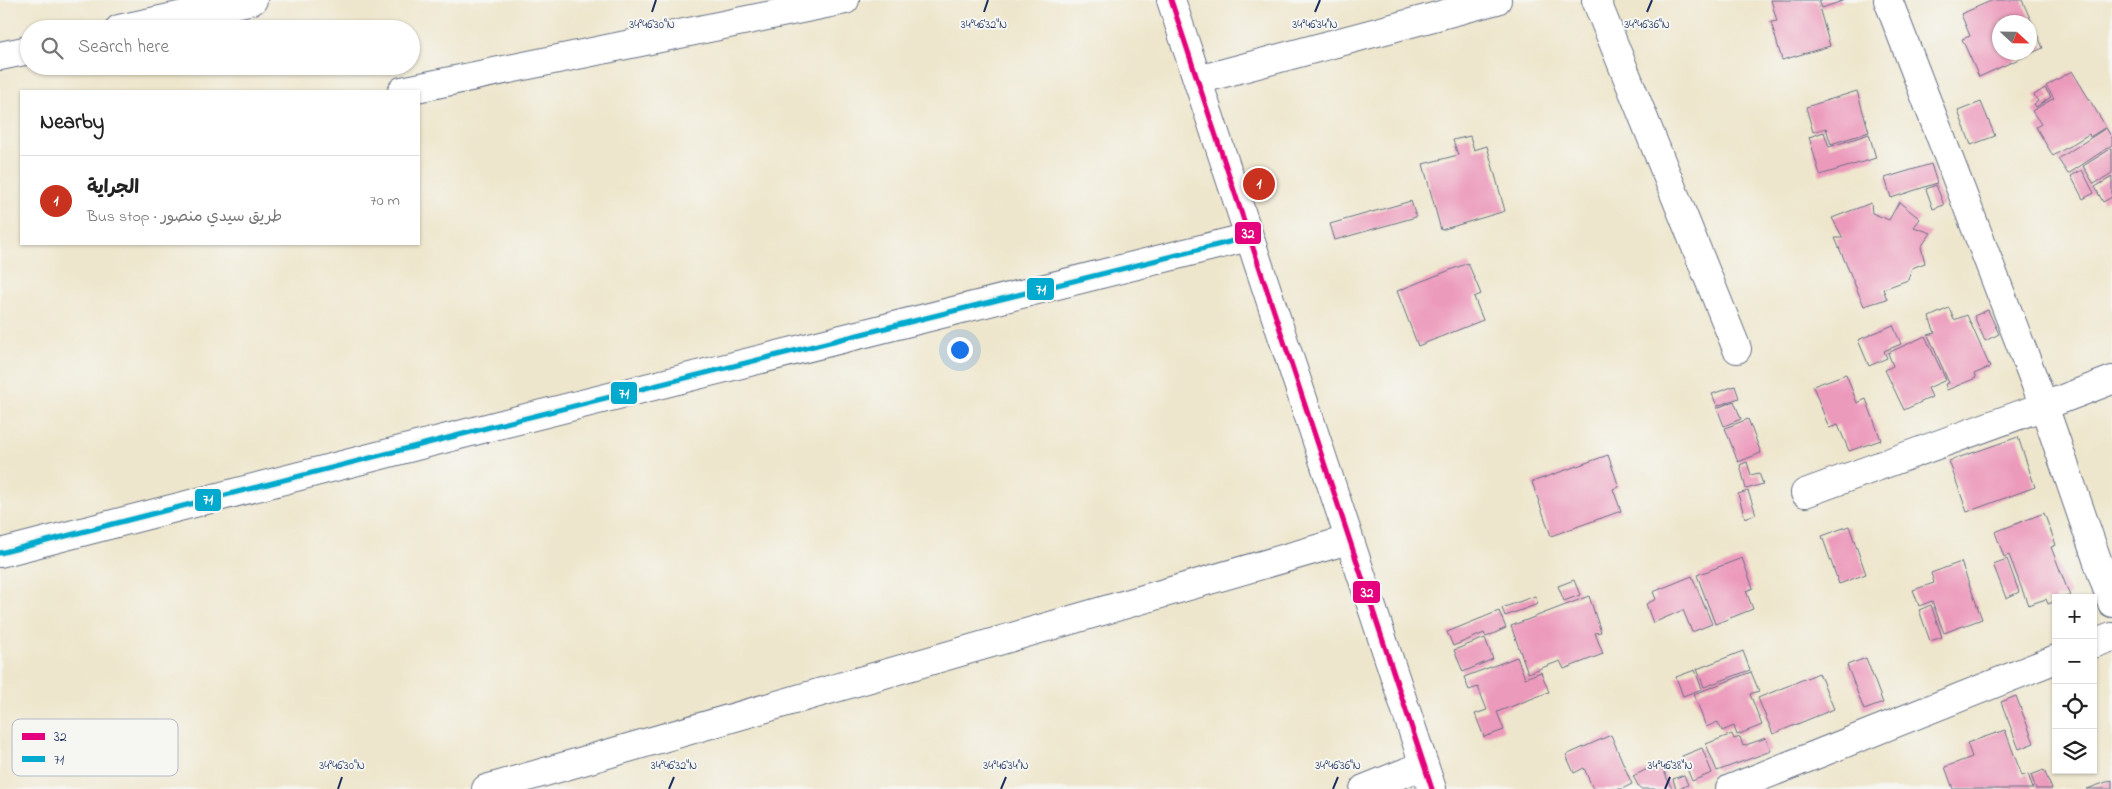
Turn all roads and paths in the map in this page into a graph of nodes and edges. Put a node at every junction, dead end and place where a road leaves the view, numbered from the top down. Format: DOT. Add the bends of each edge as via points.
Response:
graph roads {
  1 [pos="253,0"];
  2 [pos="845,0"];
  3 [pos="1171,0"];
  4 [pos="1497,0"];
  5 [pos="1596,0"];
  6 [pos="1888,0"];
  7 [pos="161,20"];
  8 [pos="20,52"];
  9 [pos="0,56"];
  10 [pos="1198,80"];
  11 [pos="407,90"];
  12 [pos="1249,237"];
  13 [pos="1737,349"];
  14 [pos="2112,380"];
  15 [pos="2044,406"];
  16 [pos="1805,493"];
  17 [pos="1348,540"];
  18 [pos="0,553"];
  19 [pos="2112,603"];
  20 [pos="2112,637"];
  21 [pos="2097,643"];
  22 [pos="2052,661"];
  23 [pos="1428,777"];
  24 [pos="486,789"];
  25 [pos="1364,789"];
  26 [pos="1730,789"];
  1 -- 7 [label="street"];
  2 -- 11 [label="street"];
  3 -- 10 [label="street"];
  4 -- 10 [label="street"];
  5 -- 13 [label="street"];
  6 -- 15 [label="street"];
  8 -- 9 [label="street"];
  10 -- 12 [label="street"];
  12 -- 17 [label="street"];
  12 -- 18 [label="street"];
  14 -- 15 [label="street"];
  15 -- 16 [label="street"];
  15 -- 19 [label="street"];
  17 -- 23 [label="street"];
  17 -- 24 [label="street"];
  20 -- 21 [label="street"];
  22 -- 26 [label="street"];
  23 -- 25 [label="street"];
}
